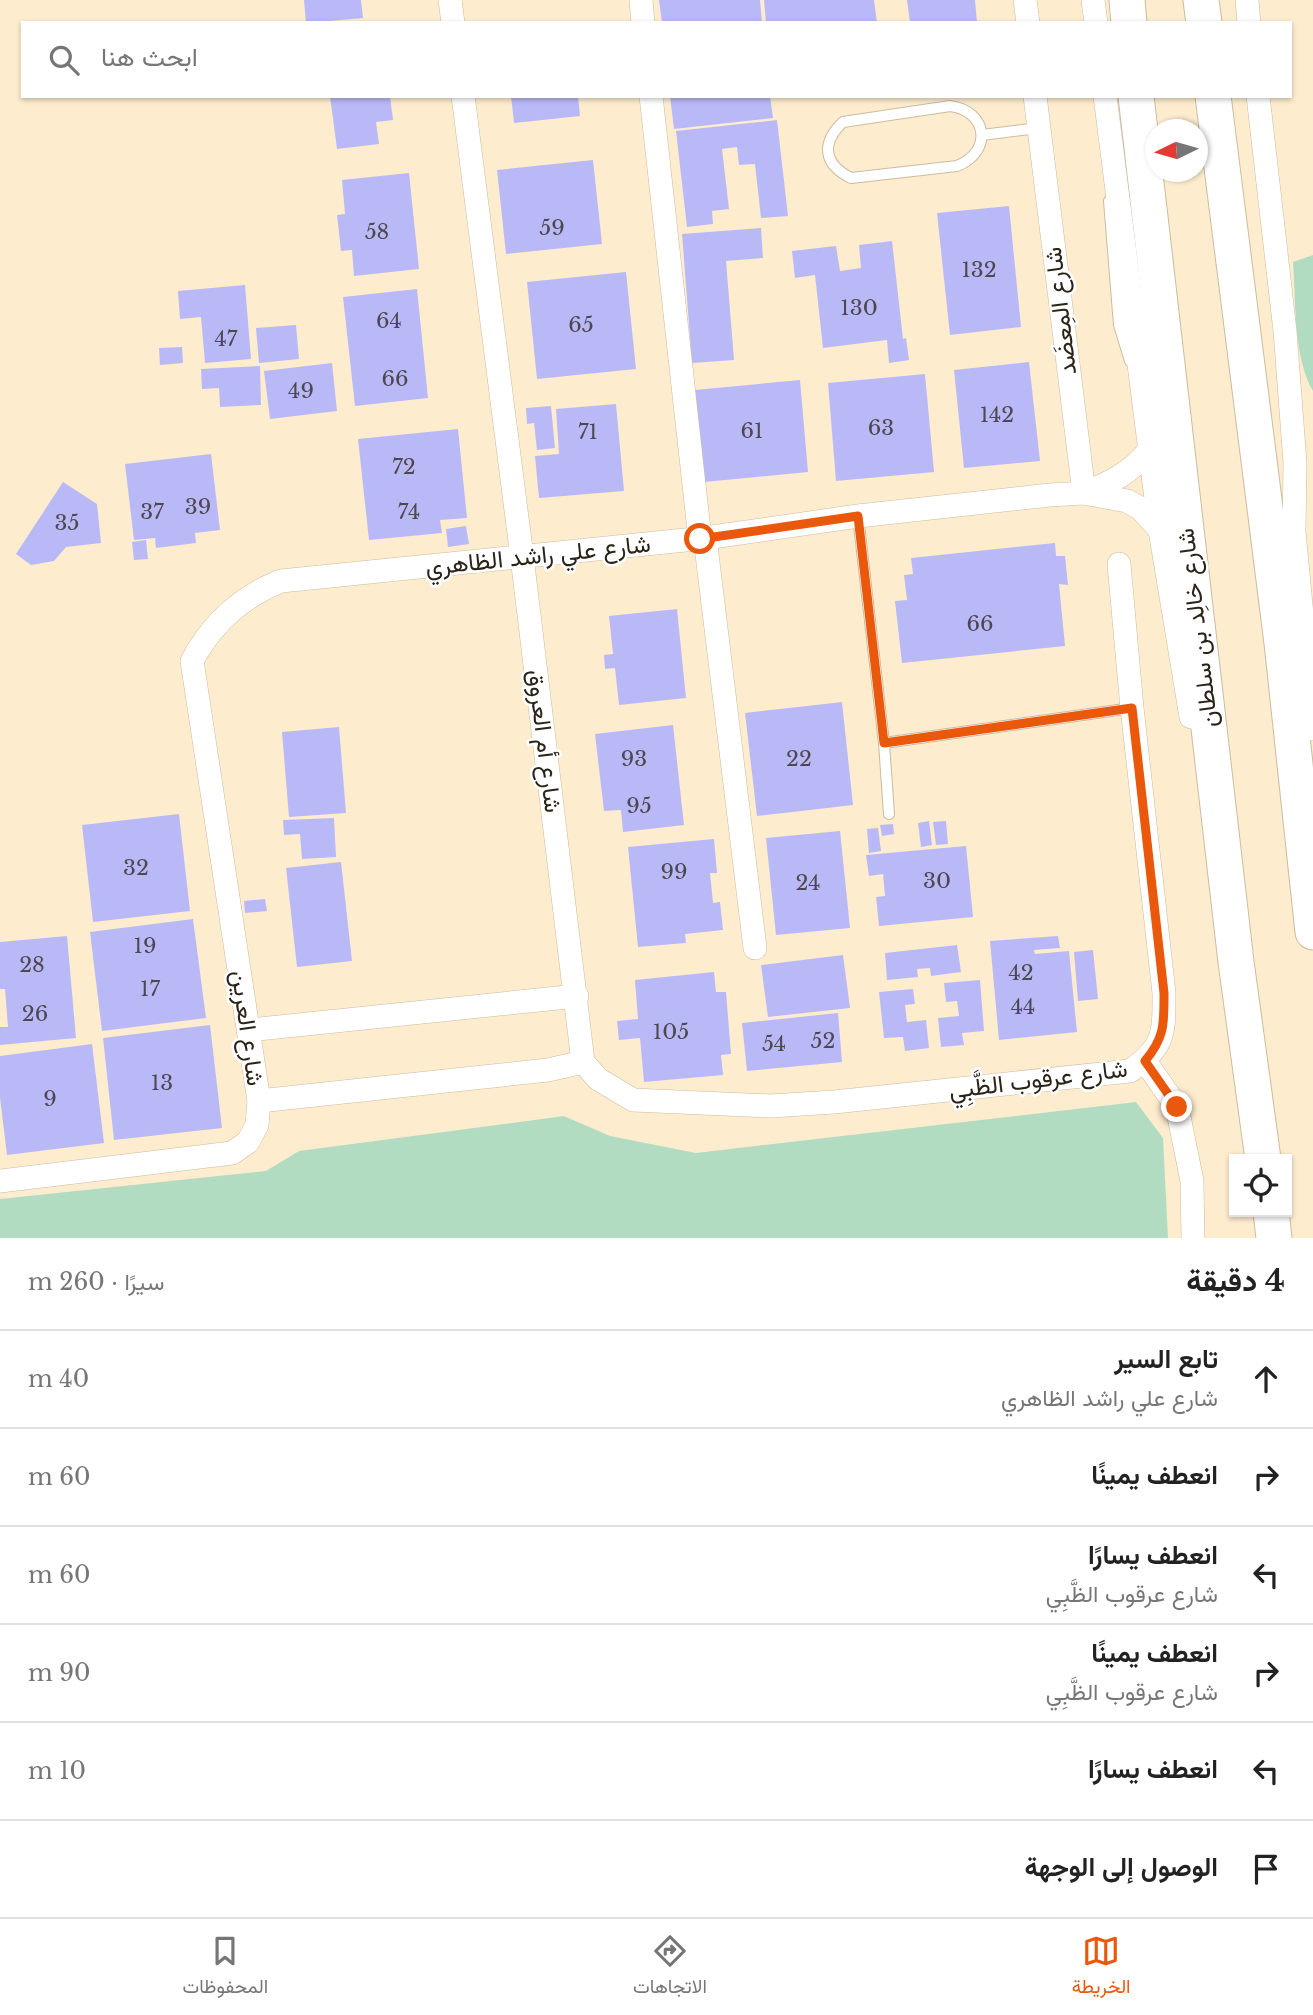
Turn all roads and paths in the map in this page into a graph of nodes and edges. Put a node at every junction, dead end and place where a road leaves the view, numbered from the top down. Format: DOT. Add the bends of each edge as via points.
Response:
graph roads {
  1 [pos="450,0"];
  2 [pos="641,0"];
  3 [pos="1026,0"];
  4 [pos="1093,0"];
  5 [pos="1127,0"];
  6 [pos="1201,0"];
  7 [pos="1247,0"];
  8 [pos="453,21"];
  9 [pos="643,21"];
  10 [pos="1028,21"];
  11 [pos="1096,21"];
  12 [pos="1129,21"];
  13 [pos="1204,21"];
  14 [pos="1249,21"];
  15 [pos="463,98"];
  16 [pos="651,98"];
  17 [pos="1035,98"];
  18 [pos="1105,98"];
  19 [pos="1136,98"];
  20 [pos="1213,98"];
  21 [pos="1258,98"];
  22 [pos="1038,128"];
  23 [pos="982,135"];
  24 [pos="1149,450"];
  25 [pos="1084,493"];
  26 [pos="858,516"];
  27 [pos="1160,530"];
  28 [pos="703,539"];
  29 [pos="522,557"];
  30 [pos="1119,564"];
  31 [pos="192,661"];
  32 [pos="1132,708"];
  33 [pos="1313,729"];
  34 [pos="884,743"];
  35 [pos="889,814"];
  36 [pos="1313,932"];
  37 [pos="755,948"];
  38 [pos="1236,962"];
  39 [pos="577,996"];
  40 [pos="249,1030"];
  41 [pos="1145,1061"];
  42 [pos="583,1062"];
  43 [pos="259,1101"];
  44 [pos="1262,1154"];
  45 [pos="0,1181"];
  46 [pos="1272,1217"];
  47 [pos="1193,1238"];
  48 [pos="1274,1238"];
  1 -- 8 [label="street"];
  2 -- 9 [label="street"];
  3 -- 10 [label="street"];
  4 -- 11 [label="street"];
  5 -- 12 [label="main road"];
  6 -- 13 [label="main road"];
  7 -- 14 [label="street"];
  15 -- 29 [label="street, شارع أم العروق"];
  16 -- 28 [label="street"];
  17 -- 22 [label="street, شارع المِعضَد"];
  18 -- 24 [label="street"];
  19 -- 38 [label="main road, شارع خالِد بن سلطان"];
  20 -- 36 [label="main road" via="1282,643"];
  21 -- 33 [label="street" via="1285,331 1295,463 1294,532"];
  22 -- 23 [label="lane"];
  22 -- 25 [label="street, شارع المِعضَد"];
  23 -- 23 [label="lane" via="972,114 950,106 843,122 828,145 838,172 866,178 968,162"];
  24 -- 25 [label="street" via="1125,475"];
  24 -- 27 [label="street"];
  25 -- 26 [label="street, شارع علي راشد الظاهري"];
  25 -- 27 [label="street" via="1127,501"];
  26 -- 28 [label="street, شارع علي راشد الظاهري"];
  26 -- 34 [label="lane"];
  27 -- 38 [label="street" via="1212,873"];
  28 -- 29 [label="street, شارع علي راشد الظاهري"];
  28 -- 37 [label="street"];
  29 -- 31 [label="street, شارع علي راشد الظاهري" via="281,581 236,605 212,628"];
  29 -- 39 [label="street, شارع أم العروق"];
  30 -- 32 [label="street, شارع عرقوب الظَّبِي"];
  31 -- 40 [label="street, شارع العرين"];
  32 -- 34 [label="lane"];
  32 -- 41 [label="street, شارع عرقوب الظَّبِي" via="1164,993 1159,1045"];
  34 -- 35 [label="lane"];
  38 -- 44 [label="main road, شارع خالِد بن سلطان"];
  39 -- 40 [label="street"];
  39 -- 42 [label="street, شارع أم العروق"];
  40 -- 43 [label="street, شارع العرين"];
  41 -- 42 [label="street, شارع عرقوب الظَّبِي" via="1130,1071 771,1106 633,1100 598,1079"];
  41 -- 47 [label="street" via="1177,1107 1192,1181"];
  42 -- 43 [label="street" via="548,1070"];
  43 -- 45 [label="street, شارع العرين" via="257,1125 248,1142 232,1153"];
  46 -- 48 [label="main road"];
}
